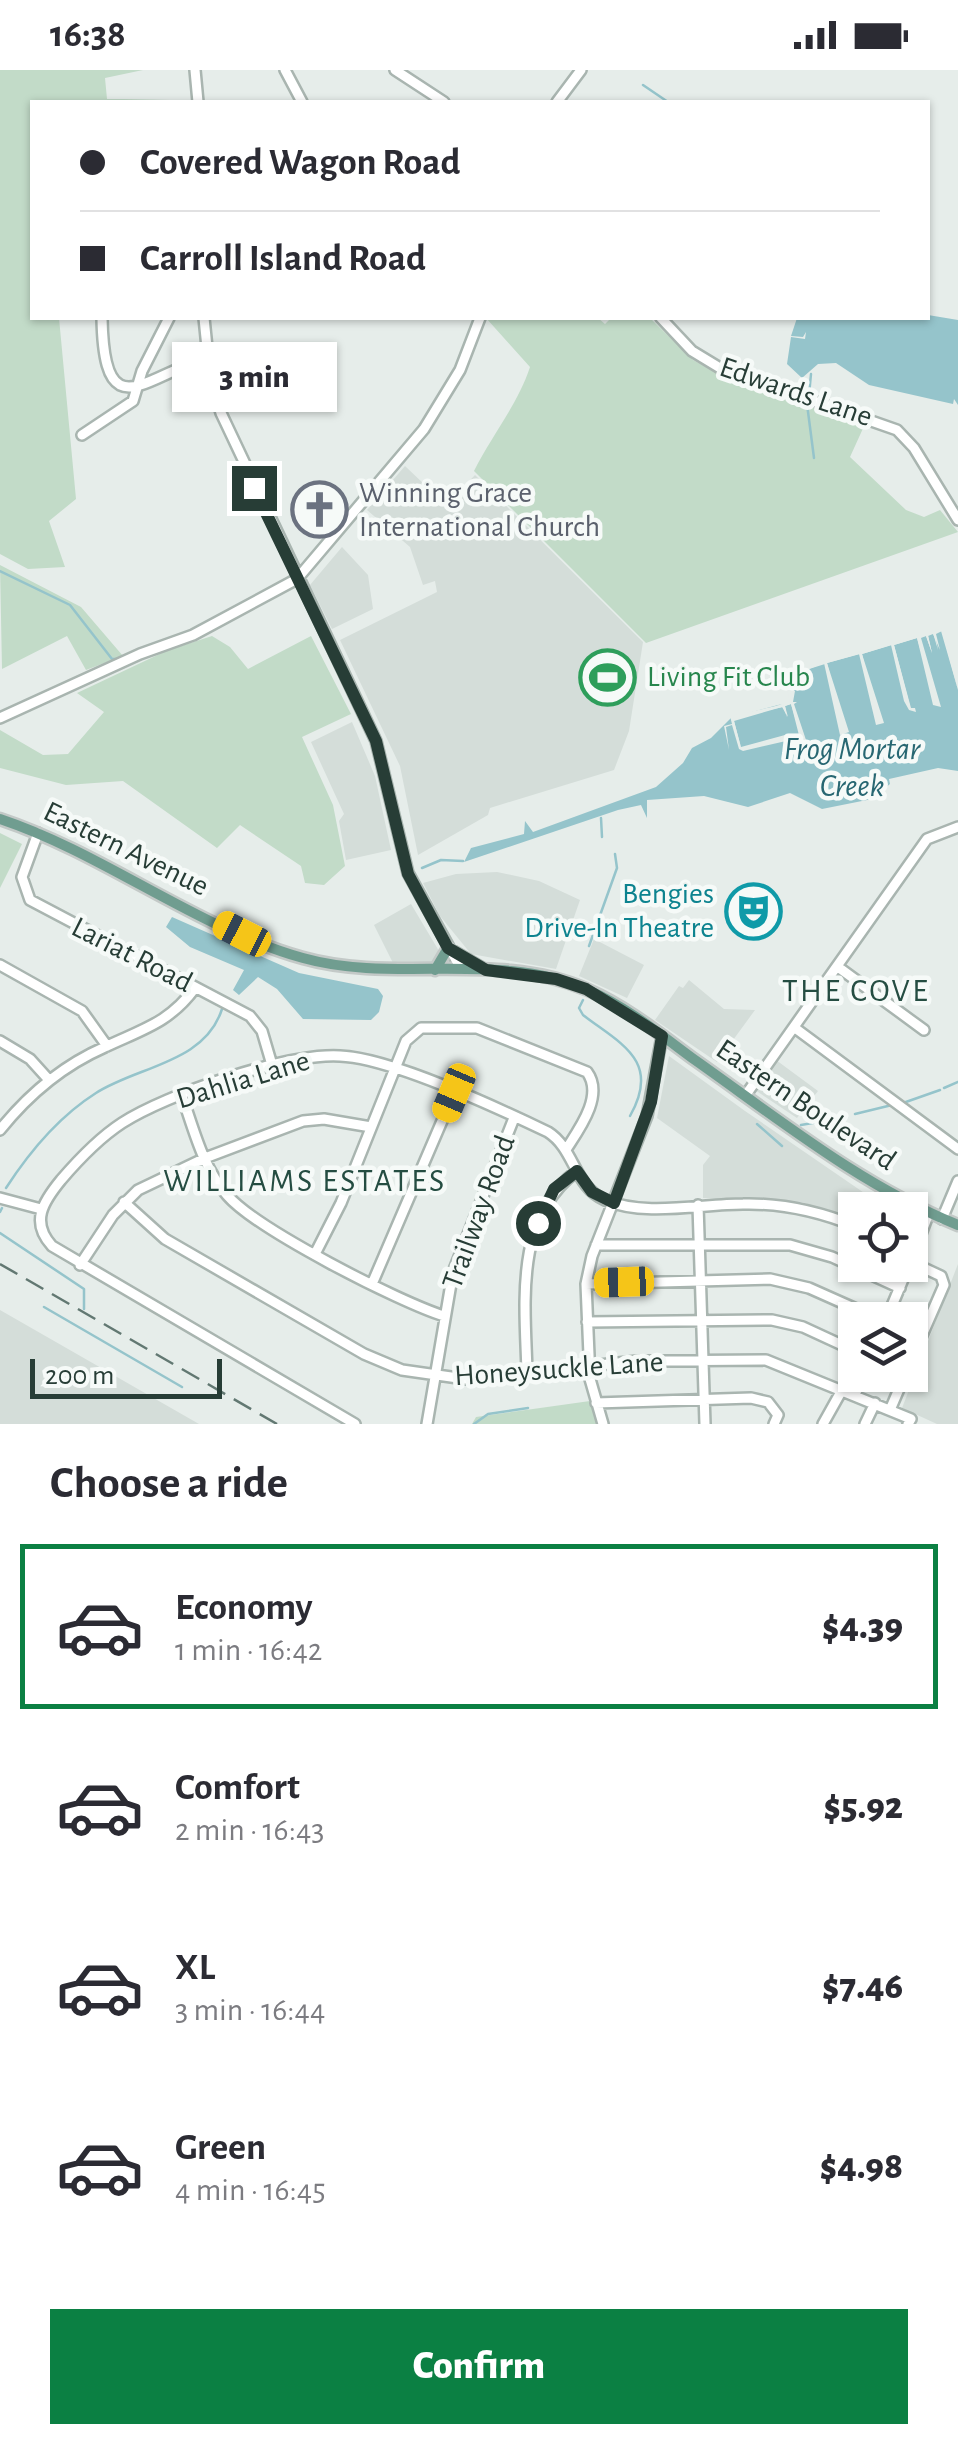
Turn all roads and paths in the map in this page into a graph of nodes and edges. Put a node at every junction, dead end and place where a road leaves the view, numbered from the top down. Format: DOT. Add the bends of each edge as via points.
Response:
graph roads {
  1 [pos="195,70"];
  2 [pos="395,70"];
  3 [pos="580,70"];
  4 [pos="288,71"];
  5 [pos="198,100"];
  6 [pos="301,100"];
  7 [pos="441,100"];
  8 [pos="558,100"];
  9 [pos="102,320"];
  10 [pos="168,320"];
  11 [pos="204,320"];
  12 [pos="479,320"];
  13 [pos="664,320"];
  14 [pos="208,358"];
  15 [pos="136,388"];
  16 [pos="82,435"];
  17 [pos="958,520"];
  18 [pos="297,579"];
  19 [pos="0,718"];
  20 [pos="0,819"];
  21 [pos="958,827"];
  22 [pos="38,833"];
  23 [pos="448,948"];
  24 [pos="0,965"];
  25 [pos="838,967"];
  26 [pos="461,969"];
  27 [pos="434,970"];
  28 [pos="486,970"];
  29 [pos="195,988"];
  30 [pos="794,1028"];
  31 [pos="924,1030"];
  32 [pos="662,1036"];
  33 [pos="0,1041"];
  34 [pos="107,1046"];
  35 [pos="272,1065"];
  36 [pos="396,1067"];
  37 [pos="49,1080"];
  38 [pos="454,1093"];
  39 [pos="182,1096"];
  40 [pos="745,1096"];
  41 [pos="514,1118"];
  42 [pos="2,1124"];
  43 [pos="371,1127"];
  44 [pos="567,1148"];
  45 [pos="958,1149"];
  46 [pos="205,1158"];
  47 [pos="577,1171"];
  48 [pos="958,1180"];
  49 [pos="0,1198"];
  50 [pos="124,1202"];
  51 [pos="614,1203"];
  52 [pos="698,1205"];
  53 [pos="41,1209"];
  54 [pos="929,1213"];
  55 [pos="942,1219"];
  56 [pos="838,1221"];
  57 [pos="958,1226"];
  58 [pos="699,1243"];
  59 [pos="596,1245"];
  60 [pos="316,1252"];
  61 [pos="80,1264"];
  62 [pos="928,1269"];
  63 [pos="700,1280"];
  64 [pos="902,1282"];
  65 [pos="372,1284"];
  66 [pos="586,1284"];
  67 [pos="900,1288"];
  68 [pos="839,1302"];
  69 [pos="893,1302"];
  70 [pos="444,1316"];
  71 [pos="702,1319"];
  72 [pos="587,1322"];
  73 [pos="928,1322"];
  74 [pos="838,1344"];
  75 [pos="703,1360"];
  76 [pos="589,1364"];
  77 [pos="527,1372"];
  78 [pos="435,1378"];
  79 [pos="838,1388"];
  80 [pos="841,1392"];
  81 [pos="847,1392"];
  82 [pos="855,1392"];
  83 [pos="898,1392"];
  84 [pos="854,1395"];
  85 [pos="704,1400"];
  86 [pos="596,1403"];
  87 [pos="874,1403"];
  88 [pos="890,1410"];
  89 [pos="776,1420"];
  90 [pos="909,1421"];
  91 [pos="355,1424"];
  92 [pos="427,1424"];
  93 [pos="602,1424"];
  94 [pos="704,1424"];
  95 [pos="823,1424"];
  96 [pos="865,1424"];
  1 -- 5 [label="street"];
  2 -- 7 [label="street"];
  3 -- 8 [label="street"];
  4 -- 6 [label="street"];
  9 -- 15 [label="street" via="104,363 115,379"];
  10 -- 15 [label="street"];
  11 -- 14 [label="street"];
  12 -- 18 [label="street" via="460,370 424,430"];
  13 -- 17 [label="street, Edwards Lane" via="720,368 897,430"];
  14 -- 15 [label="street"];
  14 -- 18 [label="street" via="221,413"];
  15 -- 16 [label="street" via="128,407"];
  18 -- 19 [label="street" via="192,636"];
  18 -- 23 [label="street" via="376,741 408,874"];
  20 -- 22 [label="main road, Eastern Avenue"];
  21 -- 25 [label="street" via="928,839"];
  22 -- 27 [label="main road, Eastern Avenue" via="287,953 360,970"];
  22 -- 29 [label="street, Lariat Road" via="22,884 35,904"];
  23 -- 26 [label="street"];
  23 -- 27 [label="main road"];
  23 -- 28 [label="street"];
  24 -- 34 [label="street" via="82,1011"];
  25 -- 30 [label="street"];
  25 -- 31 [label="street"];
  26 -- 27 [label="main road, Eastern Avenue"];
  26 -- 28 [label="main road, Eastern Boulevard"];
  28 -- 32 [label="main road, Eastern Boulevard" via="577,985"];
  29 -- 34 [label="street" via="165,1021"];
  29 -- 35 [label="street, Lariat Road" via="255,1020"];
  30 -- 40 [label="street"];
  30 -- 45 [label="street"];
  32 -- 40 [label="main road, Eastern Boulevard"];
  32 -- 51 [label="street" via="651,1102"];
  33 -- 37 [label="street"];
  34 -- 37 [label="street"];
  35 -- 36 [label="street, Dahlia Lane" via="343,1056"];
  35 -- 39 [label="street, Dahlia Lane"];
  36 -- 38 [label="street, Dahlia Lane"];
  36 -- 43 [label="street"];
  36 -- 44 [label="street" via="416,1030 454,1025 581,1068 592,1079 592,1098"];
  37 -- 42 [label="street"];
  38 -- 41 [label="street, Dahlia Lane"];
  38 -- 65 [label="street"];
  39 -- 46 [label="street"];
  39 -- 53 [label="street, Dahlia Lane" via="108,1134"];
  40 -- 54 [label="main road, Eastern Boulevard" via="872,1183"];
  41 -- 44 [label="street, Dahlia Lane"];
  41 -- 70 [label="street, Trailway Road" via="455,1264"];
  43 -- 46 [label="street" via="331,1119 303,1122"];
  43 -- 60 [label="street"];
  44 -- 47 [label="street"];
  46 -- 50 [label="street"];
  46 -- 60 [label="street" via="236,1204"];
  47 -- 51 [label="street" via="592,1192"];
  47 -- 77 [label="street" via="551,1193 529,1252"];
  48 -- 55 [label="street"];
  49 -- 53 [label="street"];
  50 -- 61 [label="street"];
  50 -- 78 [label="street, Honeysuckle Lane" via="165,1239 364,1354"];
  51 -- 52 [label="street"];
  51 -- 59 [label="street"];
  52 -- 56 [label="street" via="788,1206"];
  52 -- 58 [label="street"];
  53 -- 61 [label="street" via="46,1240"];
  54 -- 55 [label="main road, Eastern Boulevard"];
  55 -- 57 [label="main road, Eastern Boulevard"];
  58 -- 59 [label="street"];
  58 -- 63 [label="street"];
  58 -- 67 [label="street" via="811,1249"];
  59 -- 66 [label="street"];
  60 -- 65 [label="street"];
  61 -- 91 [label="street"];
  62 -- 73 [label="street" via="944,1284"];
  63 -- 66 [label="street"];
  63 -- 68 [label="street" via="792,1283"];
  63 -- 71 [label="street"];
  64 -- 67 [label="street"];
  65 -- 70 [label="street"];
  66 -- 72 [label="street"];
  67 -- 69 [label="street"];
  70 -- 78 [label="street, Trailway Road"];
  71 -- 72 [label="street"];
  71 -- 74 [label="street" via="778,1320"];
  71 -- 75 [label="street"];
  72 -- 76 [label="street"];
  75 -- 76 [label="street, Honeysuckle Lane"];
  75 -- 79 [label="street, Honeysuckle Lane" via="766,1360"];
  75 -- 85 [label="street"];
  76 -- 77 [label="street, Honeysuckle Lane"];
  76 -- 86 [label="street"];
  77 -- 78 [label="street, Honeysuckle Lane"];
  78 -- 92 [label="street, Trailway Road"];
  80 -- 95 [label="street"];
  81 -- 84 [label="street, Honeysuckle Lane"];
  82 -- 84 [label="street"];
  83 -- 88 [label="street"];
  84 -- 87 [label="street, Honeysuckle Lane"];
  85 -- 86 [label="street"];
  85 -- 89 [label="street" via="760,1400"];
  85 -- 94 [label="street"];
  86 -- 93 [label="street"];
  87 -- 88 [label="street, Honeysuckle Lane"];
  87 -- 96 [label="street"];
  88 -- 90 [label="street, Honeysuckle Lane"];
}
